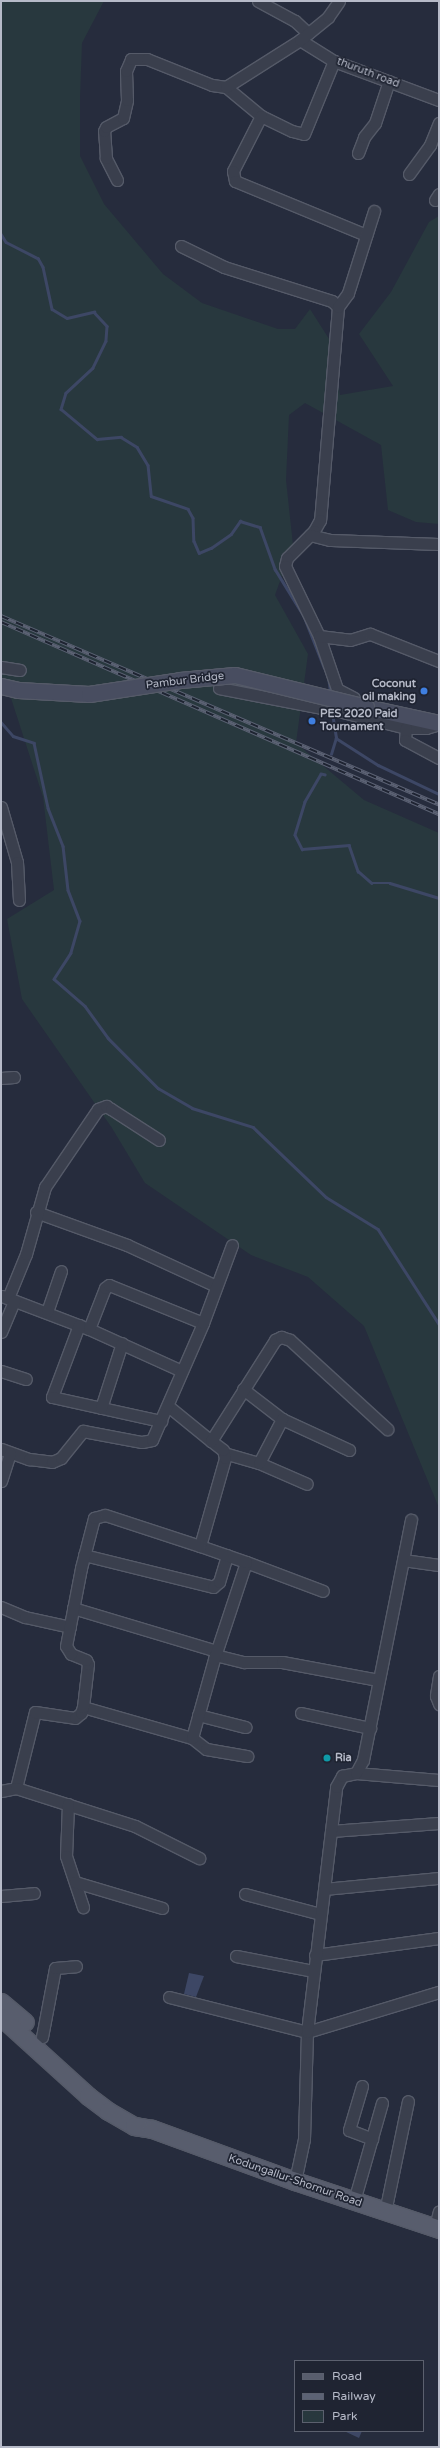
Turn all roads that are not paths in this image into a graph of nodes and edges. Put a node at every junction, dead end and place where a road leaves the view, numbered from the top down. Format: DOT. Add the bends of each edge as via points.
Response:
graph roads {
  1 [pos="258,1"];
  2 [pos="339,1"];
  3 [pos="308,32"];
  4 [pos="300,40"];
  5 [pos="334,61"];
  6 [pos="389,81"];
  7 [pos="226,87"];
  8 [pos="439,100"];
  9 [pos="261,116"];
  10 [pos="439,123"];
  11 [pos="358,153"];
  12 [pos="409,174"];
  13 [pos="117,180"];
  14 [pos="374,211"];
  15 [pos="366,235"];
  16 [pos="181,246"];
  17 [pos="338,307"];
  18 [pos="310,535"];
  19 [pos="439,544"];
  20 [pos="319,636"];
  21 [pos="439,661"];
  22 [pos="1,667"];
  23 [pos="20,670"];
  24 [pos="1,686"];
  25 [pos="219,688"];
  26 [pos="439,716"];
  27 [pos="439,724"];
  28 [pos="406,728"];
  29 [pos="439,758"];
  30 [pos="1,807"];
  31 [pos="19,900"];
  32 [pos="14,1077"];
  33 [pos="1,1078"];
  34 [pos="159,1140"];
  35 [pos="36,1212"];
  36 [pos="232,1245"];
  37 [pos="60,1271"];
  38 [pos="216,1286"];
  39 [pos="8,1298"];
  40 [pos="46,1312"];
  41 [pos="203,1323"];
  42 [pos="84,1327"];
  43 [pos="1,1332"];
  44 [pos="122,1344"];
  45 [pos="180,1370"];
  46 [pos="1,1371"];
  47 [pos="26,1379"];
  48 [pos="243,1389"];
  49 [pos="168,1406"];
  50 [pos="101,1408"];
  51 [pos="282,1419"];
  52 [pos="161,1421"];
  53 [pos="387,1429"];
  54 [pos="211,1440"];
  55 [pos="349,1450"];
  56 [pos="6,1451"];
  57 [pos="224,1453"];
  58 [pos="259,1463"];
  59 [pos="1,1481"];
  60 [pos="307,1484"];
  61 [pos="411,1520"];
  62 [pos="200,1546"];
  63 [pos="84,1556"];
  64 [pos="227,1556"];
  65 [pos="403,1560"];
  66 [pos="246,1562"];
  67 [pos="439,1565"];
  68 [pos="323,1591"];
  69 [pos="1,1607"];
  70 [pos="73,1608"];
  71 [pos="70,1627"];
  72 [pos="215,1653"];
  73 [pos="439,1676"];
  74 [pos="378,1680"];
  75 [pos="439,1704"];
  76 [pos="83,1707"];
  77 [pos="301,1713"];
  78 [pos="198,1716"];
  79 [pos="245,1727"];
  80 [pos="370,1728"];
  81 [pos="192,1738"];
  82 [pos="247,1756"];
  83 [pos="356,1773"];
  84 [pos="439,1780"];
  85 [pos="16,1788"];
  86 [pos="1,1791"];
  87 [pos="68,1804"];
  88 [pos="439,1824"];
  89 [pos="331,1831"];
  90 [pos="199,1858"];
  91 [pos="439,1878"];
  92 [pos="75,1882"];
  93 [pos="324,1889"];
  94 [pos="34,1893"];
  95 [pos="244,1894"];
  96 [pos="1,1896"];
  97 [pos="84,1907"];
  98 [pos="162,1908"];
  99 [pos="320,1914"];
  100 [pos="439,1938"];
  101 [pos="236,1956"];
  102 [pos="315,1956"];
  103 [pos="76,1966"];
  104 [pos="313,1971"];
  105 [pos="439,1992"];
  106 [pos="169,1997"];
  107 [pos="1,2002"];
  108 [pos="1,2017"];
  109 [pos="307,2032"];
  110 [pos="42,2038"];
  111 [pos="362,2086"];
  112 [pos="408,2101"];
  113 [pos="382,2103"];
  114 [pos="152,2129"];
  115 [pos="372,2139"];
  116 [pos="295,2181"];
  117 [pos="354,2201"];
  118 [pos="439,2211"];
  119 [pos="385,2212"];
  120 [pos="437,2228"];
  1 -- 3 [label="street" via="295,21"];
  2 -- 3 [label="street" via="328,17"];
  3 -- 4 [label="street"];
  4 -- 5 [label="street, thuruth road"];
  4 -- 7 [label="street"];
  5 -- 6 [label="street, thuruth road"];
  5 -- 9 [label="street" via="304,134"];
  6 -- 8 [label="street, thuruth road"];
  6 -- 11 [label="street" via="375,123 364,138"];
  7 -- 9 [label="street"];
  7 -- 13 [label="street" via="212,85 147,59 131,59 126,71 127,100 123,118 106,127 104,131 106,158"];
  9 -- 15 [label="street" via="233,171 235,181"];
  10 -- 12 [label="street" via="430,145"];
  14 -- 15 [label="street"];
  15 -- 17 [label="street" via="348,293"];
  16 -- 17 [label="street" via="224,266 332,301"];
  17 -- 18 [label="street" via="323,504 320,520"];
  18 -- 19 [label="street" via="330,540"];
  18 -- 20 [label="street" via="292,552 285,566"];
  20 -- 21 [label="street" via="350,640 370,634"];
  20 -- 26 [label="street" via="340,692 364,700"];
  22 -- 23 [label="street"];
  24 -- 27 [label="main road, Pambur Bridge, bridge" via="18,690 89,694 180,680 236,675"];
  25 -- 28 [label="street" via="342,712"];
  27 -- 28 [label="street" via="426,728"];
  28 -- 29 [label="street" via="405,740"];
  30 -- 31 [label="street" via="16,862"];
  32 -- 33 [label="street"];
  34 -- 35 [label="street" via="106,1106 98,1108 45,1187"];
  35 -- 38 [label="street" via="127,1245"];
  35 -- 39 [label="street" via="26,1254"];
  36 -- 38 [label="street"];
  37 -- 40 [label="street"];
  38 -- 41 [label="street"];
  39 -- 40 [label="street"];
  39 -- 43 [label="street"];
  40 -- 42 [label="street"];
  41 -- 42 [label="street" via="109,1285"];
  41 -- 45 [label="street"];
  42 -- 44 [label="street"];
  42 -- 50 [label="street" via="52,1396"];
  44 -- 45 [label="street"];
  44 -- 50 [label="street"];
  45 -- 49 [label="street"];
  46 -- 47 [label="street"];
  48 -- 51 [label="street"];
  48 -- 53 [label="street" via="275,1340 285,1337 313,1358"];
  48 -- 54 [label="street"];
  49 -- 52 [label="street"];
  49 -- 54 [label="street"];
  50 -- 52 [label="street"];
  51 -- 55 [label="street"];
  51 -- 58 [label="street"];
  52 -- 56 [label="street" via="152,1440 147,1442 83,1431 61,1458 52,1462"];
  54 -- 57 [label="street"];
  56 -- 59 [label="street"];
  57 -- 58 [label="street"];
  57 -- 62 [label="street"];
  58 -- 60 [label="street"];
  61 -- 65 [label="street"];
  62 -- 63 [label="street" via="98,1515 91,1523"];
  62 -- 64 [label="street"];
  63 -- 64 [label="street" via="213,1587 219,1582"];
  63 -- 70 [label="street"];
  64 -- 66 [label="street"];
  65 -- 67 [label="street"];
  65 -- 74 [label="street"];
  66 -- 68 [label="street"];
  66 -- 72 [label="street"];
  69 -- 71 [label="street" via="25,1617"];
  70 -- 71 [label="street"];
  70 -- 72 [label="street"];
  71 -- 76 [label="street" via="67,1651 86,1660 89,1670"];
  72 -- 74 [label="street" via="244,1662 282,1662"];
  72 -- 78 [label="street"];
  73 -- 75 [label="street" via="436,1696"];
  74 -- 80 [label="street"];
  76 -- 81 [label="street"];
  76 -- 85 [label="street" via="76,1718 35,1712"];
  77 -- 80 [label="street"];
  78 -- 79 [label="street"];
  78 -- 81 [label="street"];
  80 -- 83 [label="street" via="363,1760"];
  81 -- 82 [label="street" via="206,1749"];
  83 -- 84 [label="street"];
  83 -- 89 [label="street" via="339,1779"];
  85 -- 86 [label="street"];
  85 -- 87 [label="street"];
  87 -- 90 [label="street" via="135,1826"];
  87 -- 92 [label="street" via="66,1856"];
  88 -- 89 [label="street"];
  89 -- 93 [label="street"];
  91 -- 93 [label="street"];
  92 -- 97 [label="street"];
  92 -- 98 [label="street"];
  93 -- 99 [label="street"];
  94 -- 96 [label="street"];
  95 -- 99 [label="street"];
  99 -- 102 [label="street"];
  100 -- 102 [label="street"];
  101 -- 104 [label="street"];
  102 -- 104 [label="street"];
  103 -- 110 [label="street" via="55,1968"];
  104 -- 109 [label="street"];
  105 -- 109 [label="street"];
  106 -- 109 [label="street"];
  107 -- 110 [label="main road"];
  108 -- 114 [label="main road" via="108,2111 134,2126"];
  109 -- 116 [label="street" via="305,2129"];
  110 -- 114 [label="main road" via="107,2098"];
  111 -- 115 [label="street" via="349,2130"];
  112 -- 119 [label="street"];
  113 -- 115 [label="street"];
  114 -- 116 [label="main road, Kodungallur-Shornur Road"];
  115 -- 117 [label="street"];
  116 -- 117 [label="main road, Kodungallur-Shornur Road"];
  117 -- 119 [label="main road, Kodungallur-Shornur Road"];
  118 -- 120 [label="street"];
  119 -- 120 [label="main road, Kodungallur-Shornur Road"];
}
